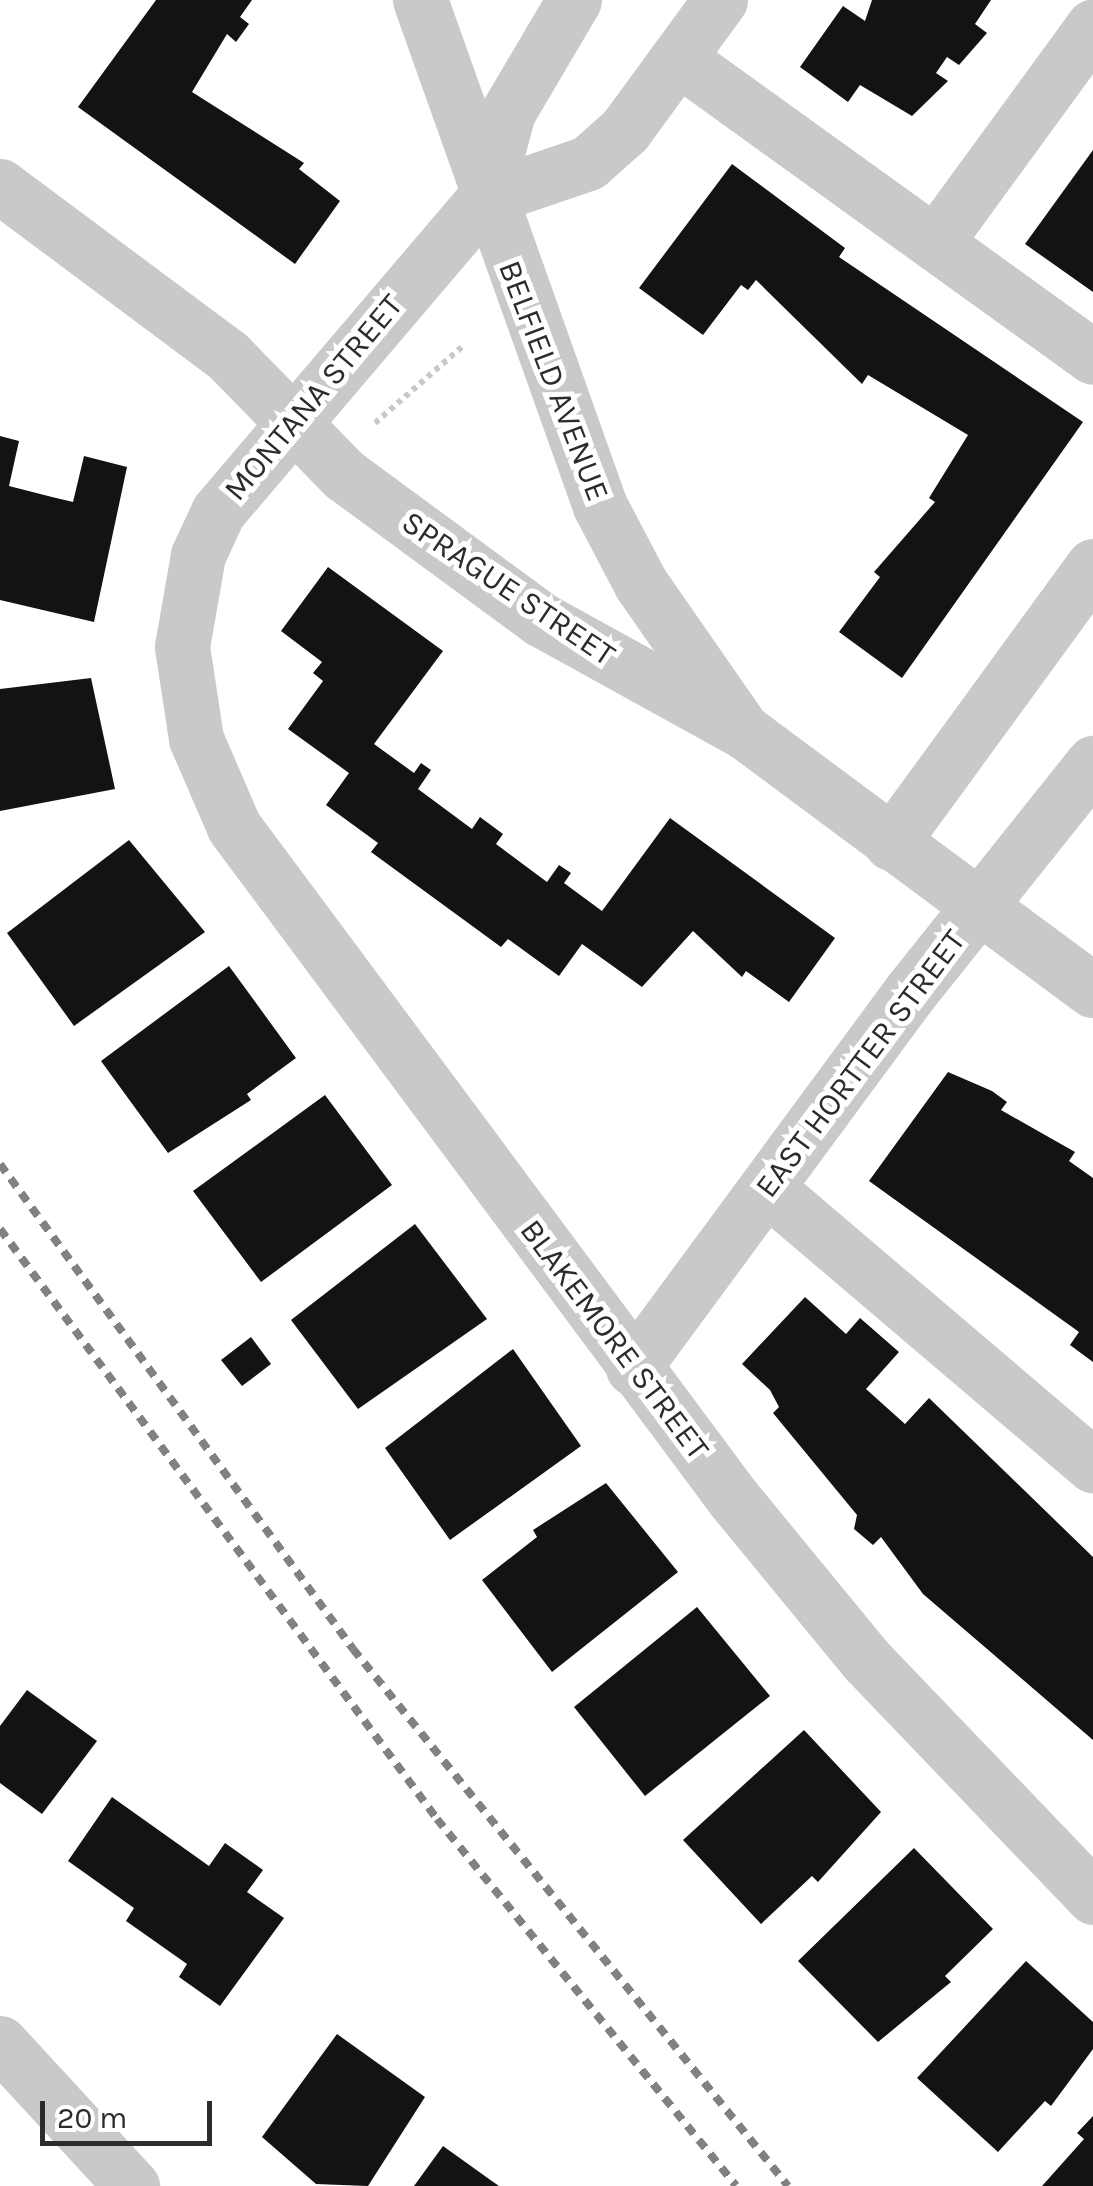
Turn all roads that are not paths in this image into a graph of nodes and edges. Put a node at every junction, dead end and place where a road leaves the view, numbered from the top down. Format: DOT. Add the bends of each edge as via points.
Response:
graph roads {
  1 [pos="420,0"];
  2 [pos="574,0"];
  3 [pos="720,0"];
  4 [pos="1093,26"];
  5 [pos="678,58"];
  6 [pos="0,186"];
  7 [pos="484,198"];
  8 [pos="934,242"];
  9 [pos="1093,357"];
  10 [pos="292,420"];
  11 [pos="1093,566"];
  12 [pos="745,732"];
  13 [pos="196,739"];
  14 [pos="1093,763"];
  15 [pos="891,843"];
  16 [pos="980,907"];
  17 [pos="1093,990"];
  18 [pos="767,1188"];
  19 [pos="634,1368"];
  20 [pos="1093,1465"];
  21 [pos="1093,1897"];
  22 [pos="0,2043"];
  23 [pos="130,2185"];
  1 -- 7 [label="street, BELFIELD AVENUE"];
  2 -- 7 [label="street, MONTANA STREET" via="508,112"];
  3 -- 5 [label="street"];
  4 -- 8 [label="street"];
  5 -- 7 [label="street" via="588,163"];
  5 -- 8 [label="street"];
  6 -- 10 [label="street, SPRAGUE STREET" via="228,355"];
  7 -- 10 [label="street, MONTANA STREET"];
  7 -- 12 [label="street, BELFIELD AVENUE" via="600,506 641,584"];
  8 -- 9 [label="street"];
  10 -- 12 [label="street, SPRAGUE STREET" via="343,474 542,620"];
  10 -- 13 [label="street, MONTANA STREET" via="218,512 198,555 182,647"];
  11 -- 15 [label="street"];
  12 -- 15 [label="street, SPRAGUE STREET"];
  13 -- 19 [label="street, BLAKEMORE STREET" via="234,828"];
  14 -- 16 [label="street, EAST HORTTER STREET"];
  15 -- 16 [label="street, SPRAGUE STREET"];
  16 -- 17 [label="street, SPRAGUE STREET"];
  16 -- 18 [label="street, EAST HORTTER STREET"];
  18 -- 19 [label="street, EAST HORTTER STREET"];
  18 -- 20 [label="street"];
  19 -- 21 [label="street, BLAKEMORE STREET" via="867,1661"];
  22 -- 23 [label="street"];
}
